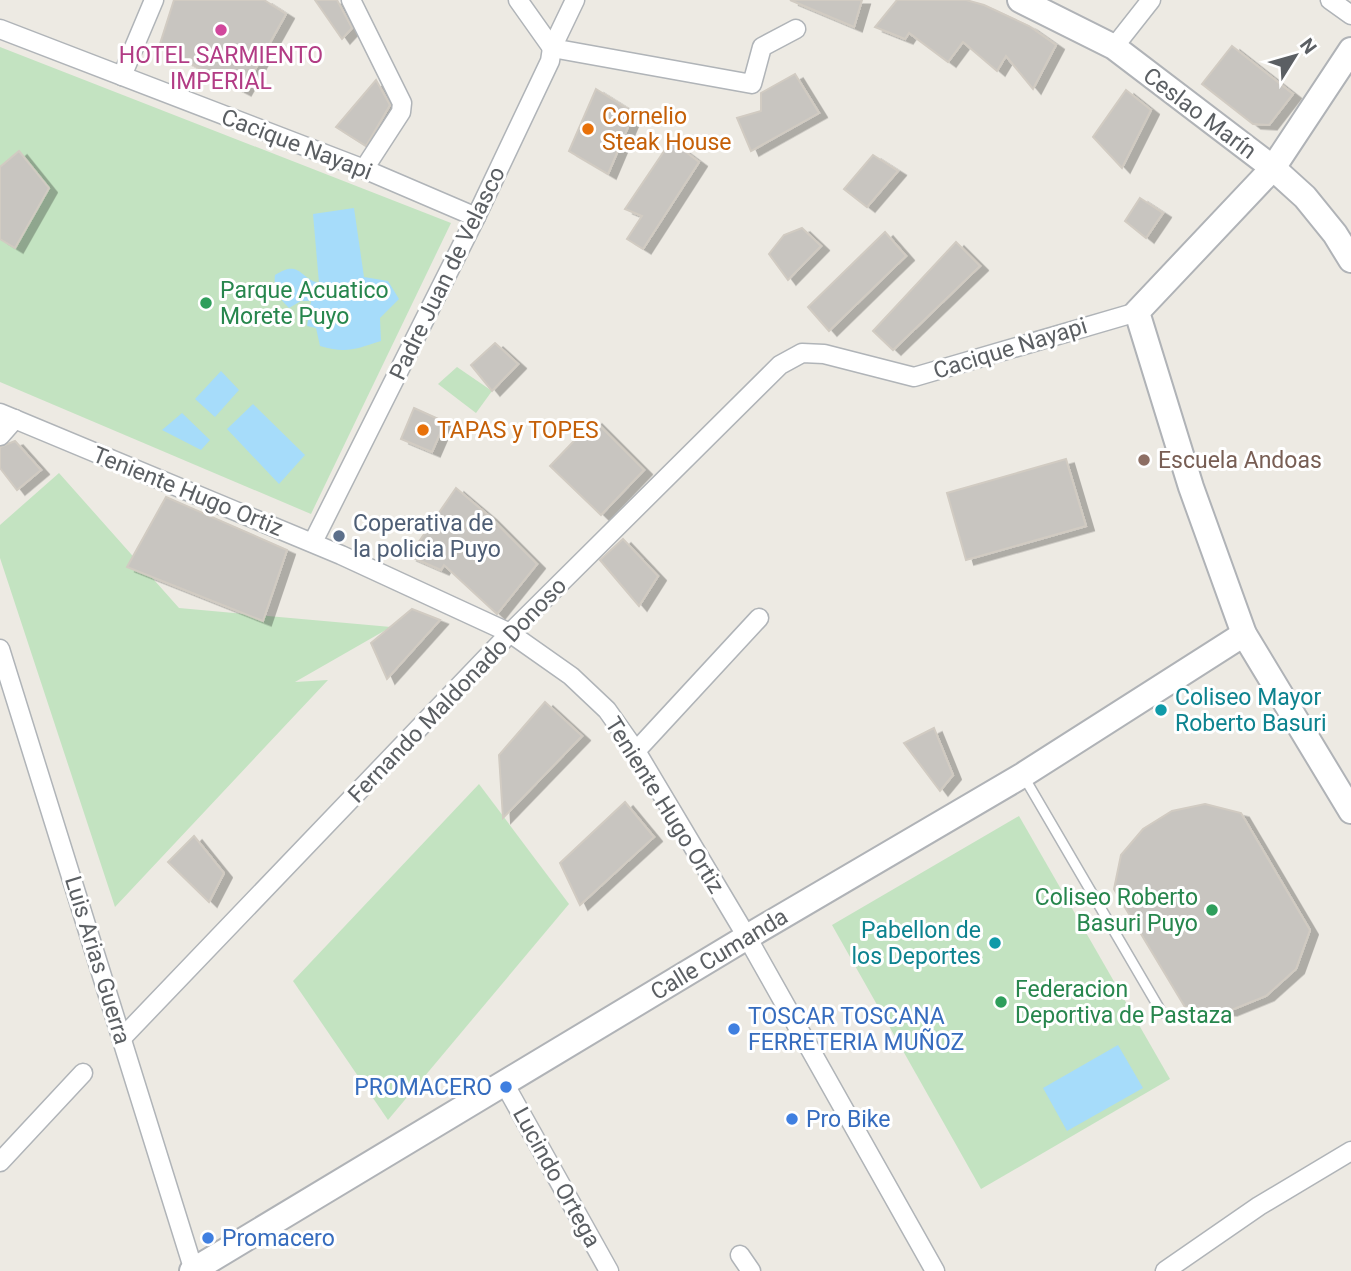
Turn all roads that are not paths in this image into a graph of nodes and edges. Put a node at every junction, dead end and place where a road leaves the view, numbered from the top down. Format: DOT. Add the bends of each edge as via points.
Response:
graph roads {
  1 [pos="154,0"];
  2 [pos="351,0"];
  3 [pos="518,0"];
  4 [pos="575,0"];
  5 [pos="1020,0"];
  6 [pos="1151,0"];
  7 [pos="1331,0"];
  8 [pos="1351,15"];
  9 [pos="0,29"];
  10 [pos="796,29"];
  11 [pos="1114,47"];
  12 [pos="552,48"];
  13 [pos="1351,50"];
  14 [pos="122,76"];
  15 [pos="1273,168"];
  16 [pos="364,169"];
  17 [pos="476,217"];
  18 [pos="1351,260"];
  19 [pos="1137,312"];
  20 [pos="802,353"];
  21 [pos="8,416"];
  22 [pos="0,436"];
  23 [pos="313,542"];
  24 [pos="759,618"];
  25 [pos="510,634"];
  26 [pos="1244,634"];
  27 [pos="0,649"];
  28 [pos="636,751"];
  29 [pos="1023,775"];
  30 [pos="1351,811"];
  31 [pos="747,937"];
  32 [pos="1162,1013"];
  33 [pos="122,1038"];
  34 [pos="83,1073"];
  35 [pos="504,1083"];
  36 [pos="1351,1151"];
  37 [pos="0,1161"];
  38 [pos="740,1255"];
  39 [pos="933,1270"];
  40 [pos="193,1271"];
  41 [pos="609,1271"];
  42 [pos="751,1271"];
  43 [pos="1165,1271"];
  1 -- 14 [label="street"];
  2 -- 16 [label="street" via="402,103 401,112"];
  3 -- 12 [label="street"];
  4 -- 12 [label="street, Padre Juan de Velasco"];
  5 -- 11 [label="street, Ceslao Marín"];
  6 -- 11 [label="street"];
  7 -- 8 [label="street"];
  9 -- 14 [label="street, Cacique Nayapi"];
  10 -- 12 [label="street" via="762,47 752,83"];
  11 -- 15 [label="street, Ceslao Marín"];
  12 -- 17 [label="street, Padre Juan de Velasco" via="550,61"];
  13 -- 15 [label="street"];
  14 -- 16 [label="street, Cacique Nayapi"];
  15 -- 18 [label="street, Ceslao Marín" via="1305,197"];
  15 -- 19 [label="street"];
  16 -- 17 [label="street, Cacique Nayapi"];
  17 -- 23 [label="street, Padre Juan de Velasco"];
  19 -- 20 [label="street, Cacique Nayapi" via="914,377 824,354"];
  19 -- 26 [label="street" via="1191,487"];
  20 -- 25 [label="street, Fernando Maldonado Donoso" via="780,365"];
  21 -- 22 [label="street"];
  21 -- 23 [label="street, Teniente Hugo Ortiz"];
  23 -- 25 [label="street, Teniente Hugo Ortiz"];
  24 -- 28 [label="street"];
  25 -- 28 [label="street, Teniente Hugo Ortiz" via="572,676 607,710"];
  25 -- 33 [label="street, Fernando Maldonado Donoso"];
  26 -- 29 [label="street, Calle Cumanda"];
  26 -- 30 [label="street"];
  27 -- 33 [label="street, Luis Arias Guerra"];
  28 -- 31 [label="street, Teniente Hugo Ortiz"];
  29 -- 31 [label="street, Calle Cumanda"];
  29 -- 32 [label="lane"];
  31 -- 35 [label="street, Calle Cumanda"];
  31 -- 39 [label="street, Teniente Hugo Ortiz"];
  33 -- 40 [label="street, Luis Arias Guerra"];
  34 -- 37 [label="street"];
  35 -- 40 [label="street, Calle Cumanda"];
  35 -- 41 [label="street, Lucindo Ortega"];
  36 -- 43 [label="street" via="1259,1206"];
  38 -- 42 [label="street"];
}
